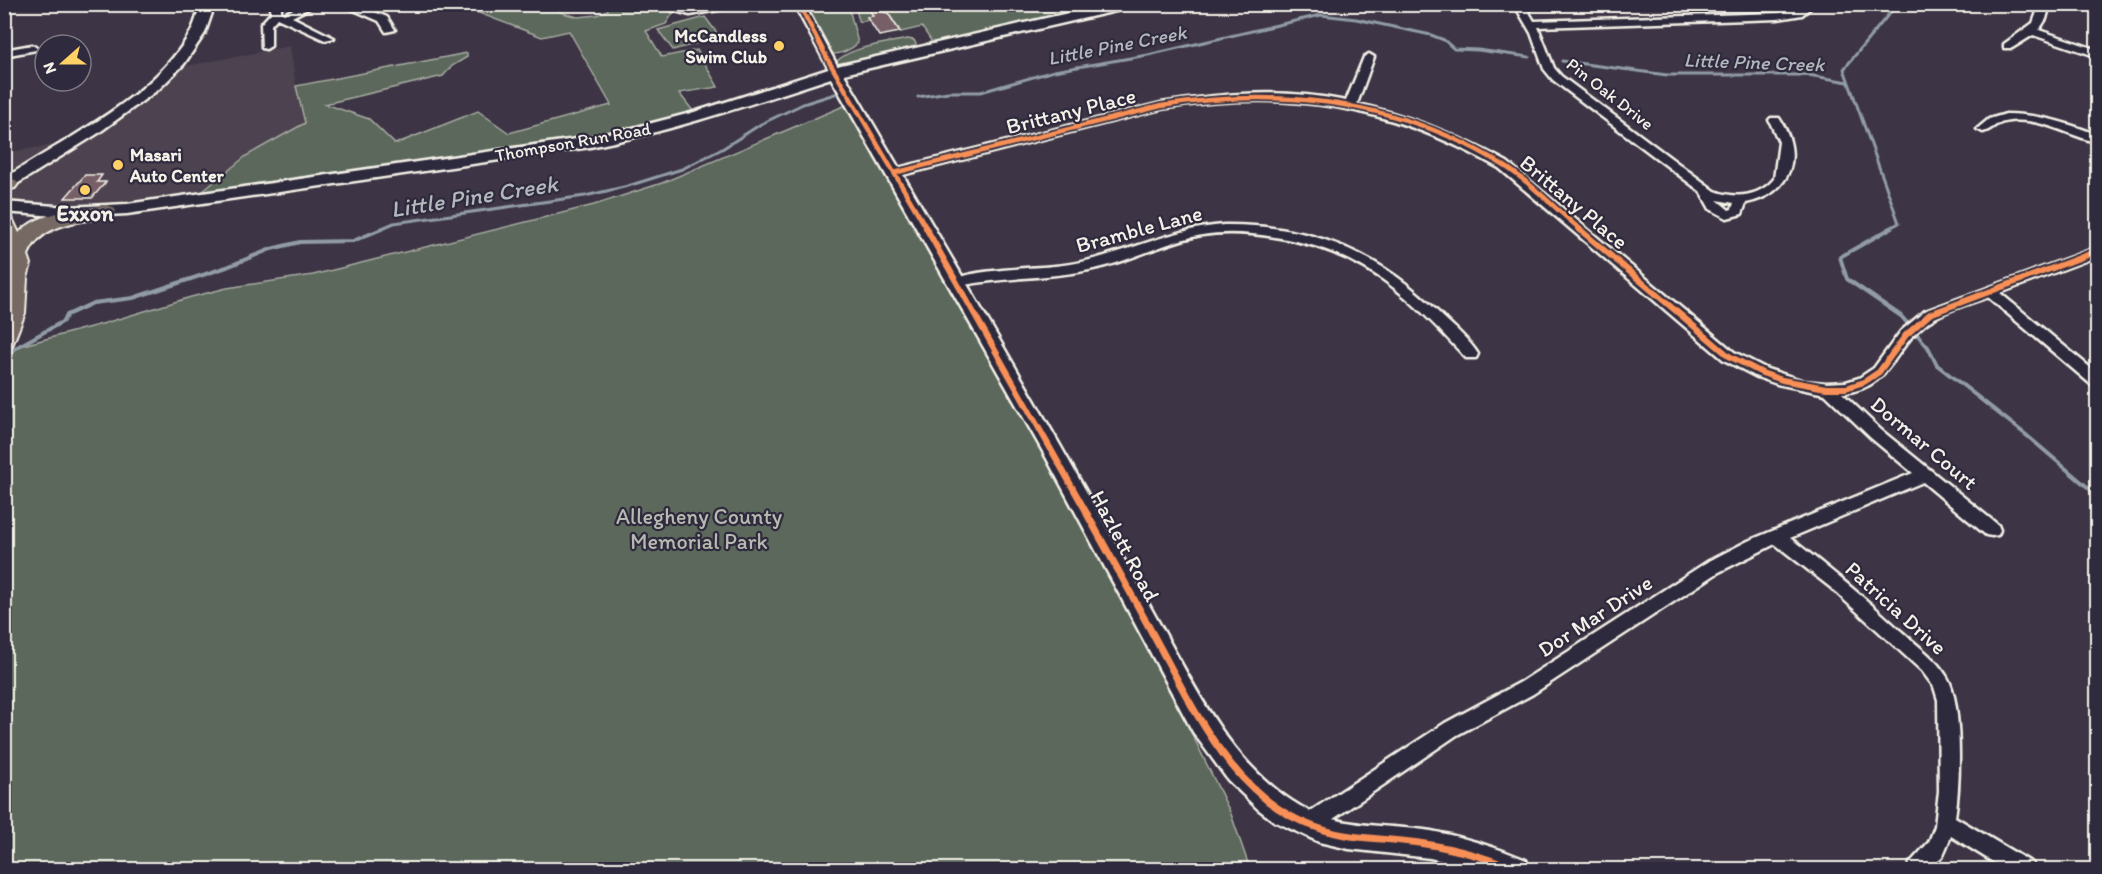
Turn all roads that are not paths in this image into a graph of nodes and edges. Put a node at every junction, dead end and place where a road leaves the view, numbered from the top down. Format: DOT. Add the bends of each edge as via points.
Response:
graph roads {
  1 [pos="208,4"];
  2 [pos="312,4"];
  3 [pos="345,4"];
  4 [pos="655,4"];
  5 [pos="746,4"];
  6 [pos="799,4"];
  7 [pos="1129,4"];
  8 [pos="1519,4"];
  9 [pos="1809,4"];
  10 [pos="2045,4"];
  11 [pos="278,12"];
  12 [pos="1532,24"];
  13 [pos="390,30"];
  14 [pos="2034,31"];
  15 [pos="329,38"];
  16 [pos="266,46"];
  17 [pos="2008,46"];
  18 [pos="32,48"];
  19 [pos="4,53"];
  20 [pos="2097,54"];
  21 [pos="1369,57"];
  22 [pos="835,71"];
  23 [pos="1350,106"];
  24 [pos="1775,120"];
  25 [pos="1983,129"];
  26 [pos="2097,140"];
  27 [pos="894,173"];
  28 [pos="8,186"];
  29 [pos="4,207"];
  30 [pos="106,211"];
  31 [pos="4,220"];
  32 [pos="2097,251"];
  33 [pos="13,262"];
  34 [pos="958,282"];
  35 [pos="1989,291"];
  36 [pos="4,340"];
  37 [pos="1471,354"];
  38 [pos="2097,382"];
  39 [pos="1828,387"];
  40 [pos="1924,475"];
  41 [pos="1992,530"];
  42 [pos="1777,537"];
  43 [pos="1945,822"];
  44 [pos="1307,825"];
  45 [pos="1516,870"];
  46 [pos="1917,870"];
  47 [pos="2025,870"];
  1 -- 28 [label="street" via="193,41 161,78"];
  2 -- 11 [label="street"];
  3 -- 13 [label="street" via="383,19"];
  4 -- 5 [label="street" via="690,12"];
  6 -- 22 [label="street"];
  7 -- 22 [label="street, Thompson Run Road"];
  8 -- 12 [label="street, Pin Oak Drive"];
  9 -- 12 [label="street" via="1798,13 1769,17"];
  10 -- 14 [label="street" via="2042,21"];
  11 -- 15 [label="street"];
  11 -- 16 [label="street" via="266,24"];
  12 -- 24 [label="street, Pin Oak Drive" via="1547,64 1557,78 1705,190 1714,206 1727,214 1738,211 1741,200 1769,190 1780,180 1786,136"];
  14 -- 17 [label="street"];
  14 -- 20 [label="street"];
  18 -- 19 [label="street"];
  21 -- 23 [label="street"];
  22 -- 27 [label="street, Hazlett Road"];
  22 -- 30 [label="street, Thompson Run Road" via="697,116 599,140"];
  23 -- 27 [label="street, Brittany Place" via="1278,96 1201,99"];
  23 -- 39 [label="street, Brittany Place" via="1419,125 1486,155 1518,176 1729,356 1778,380"];
  25 -- 26 [label="street" via="1998,119 2027,118 2056,123"];
  27 -- 34 [label="street, Hazlett Road"];
  29 -- 30 [label="street, Thompson Run Road"];
  30 -- 33 [label="main road" via="43,226 23,238"];
  31 -- 33 [label="main road"];
  32 -- 35 [label="street, Brittany Place"];
  33 -- 36 [label="main road" via="16,303"];
  34 -- 37 [label="street, Bramble Lane" via="1089,266 1203,231 1262,231 1328,244 1369,261 1403,286"];
  34 -- 44 [label="street, Hazlett Road" via="1215,745 1261,793"];
  35 -- 38 [label="street"];
  35 -- 39 [label="street, Brittany Place" via="1939,310 1911,327 1874,377 1858,384"];
  39 -- 40 [label="street, Dormar Court"];
  40 -- 41 [label="street, Dormar Court"];
  40 -- 42 [label="street, Dor Mar Drive"];
  42 -- 43 [label="street, Patricia Drive" via="1850,594 1928,666 1941,683 1947,700"];
  42 -- 44 [label="street, Dor Mar Drive" via="1704,573 1527,688 1451,729"];
  43 -- 46 [label="street, Patricia Drive" via="1935,850"];
  43 -- 47 [label="street"];
  44 -- 45 [label="street, Hazlett Road" via="1344,835 1466,853"];
}
